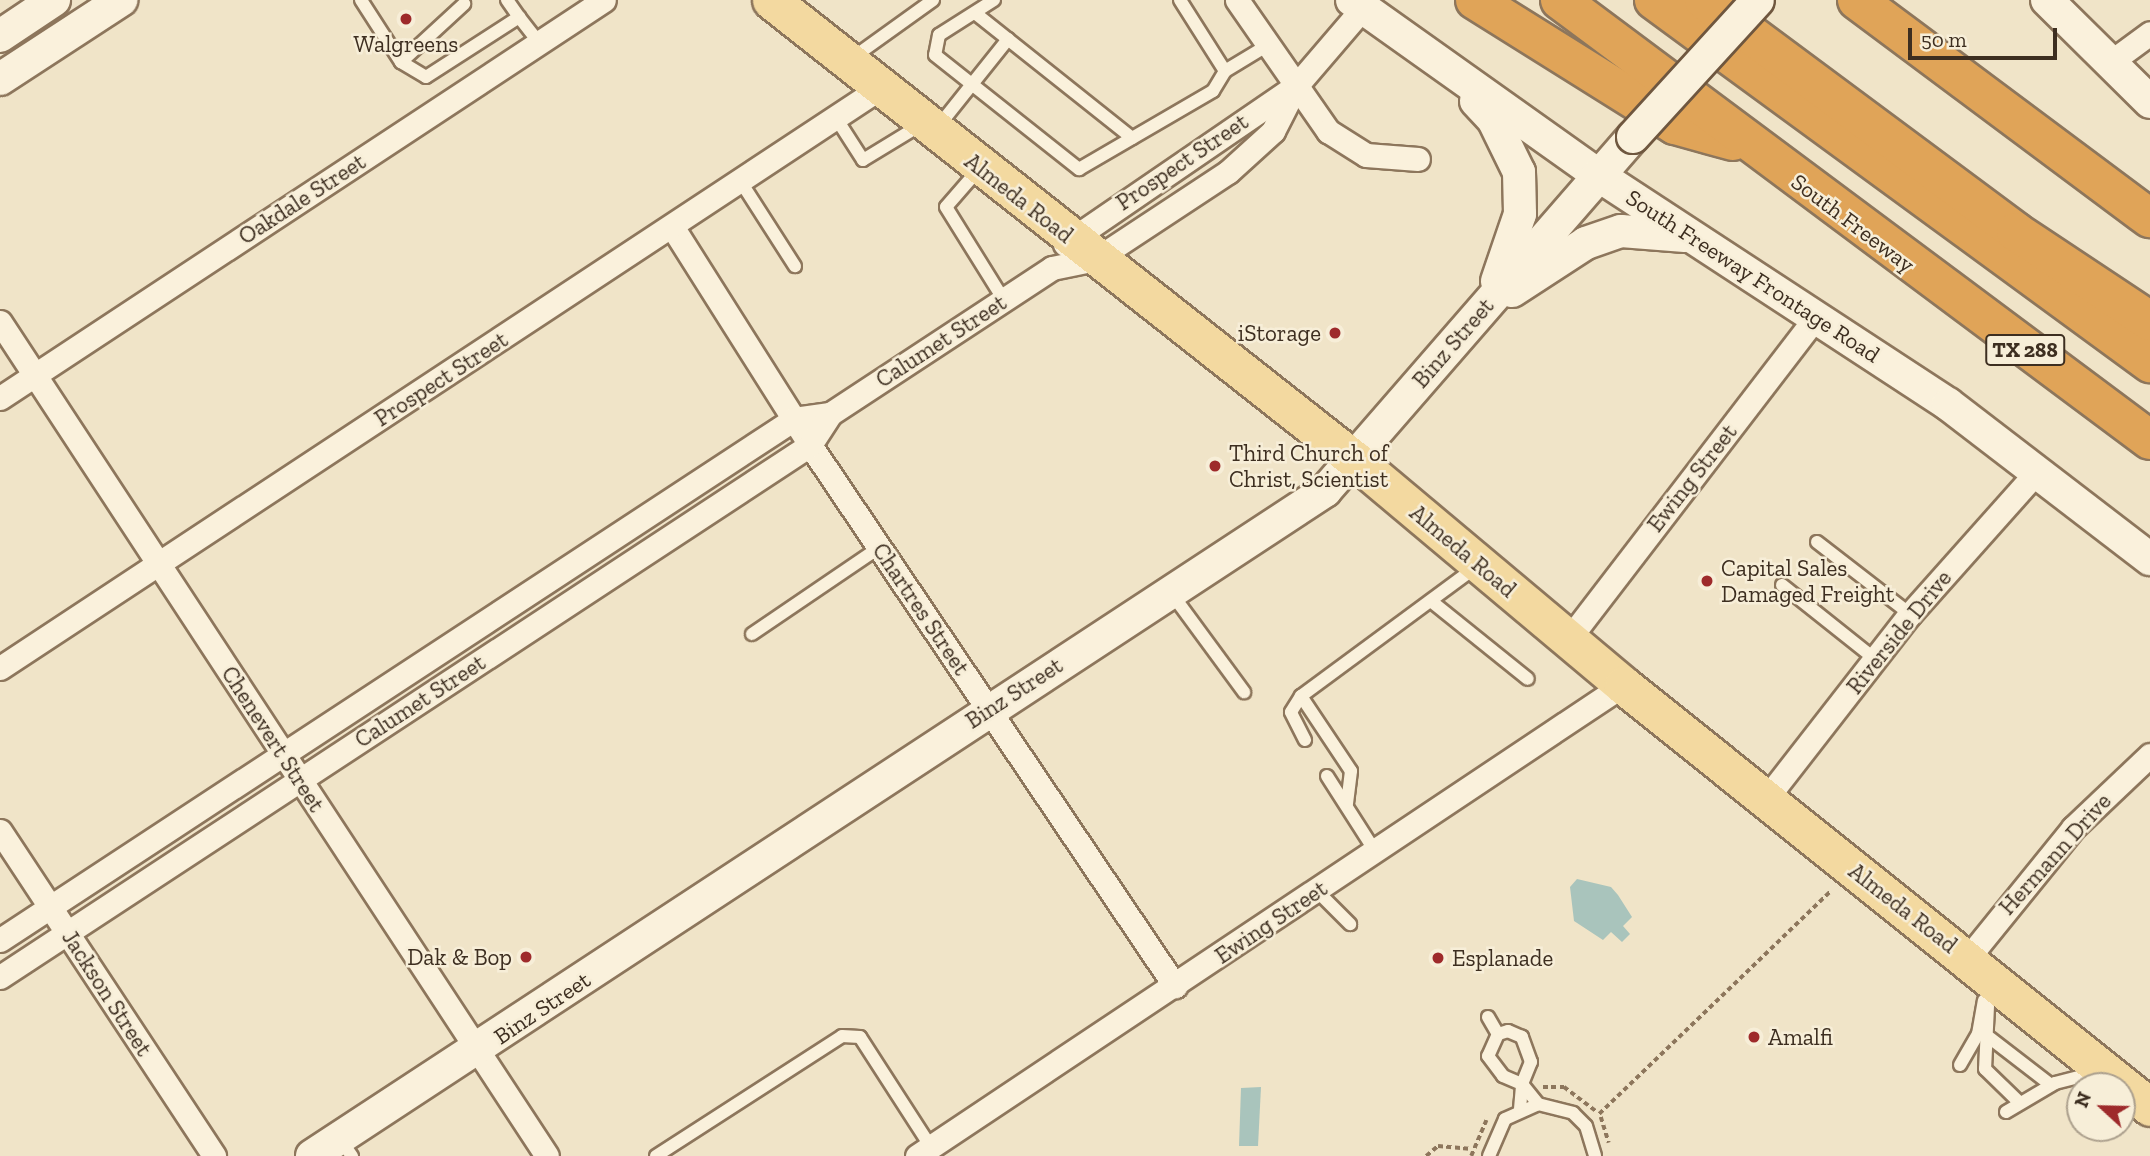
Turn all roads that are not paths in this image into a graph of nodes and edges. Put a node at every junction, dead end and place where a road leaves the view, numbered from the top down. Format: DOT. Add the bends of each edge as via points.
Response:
graph roads {
  1 [pos="54,0"];
  2 [pos="121,0"];
  3 [pos="361,0"];
  4 [pos="507,0"];
  5 [pos="604,0"];
  6 [pos="771,0"];
  7 [pos="933,0"];
  8 [pos="994,0"];
  9 [pos="1180,0"];
  10 [pos="1237,0"];
  11 [pos="1475,0"];
  12 [pos="1560,0"];
  13 [pos="1654,0"];
  14 [pos="1704,0"];
  15 [pos="1741,0"];
  16 [pos="1758,0"];
  17 [pos="1857,0"];
  18 [pos="1882,0"];
  19 [pos="2046,0"];
  20 [pos="464,4"];
  21 [pos="1357,5"];
  22 [pos="975,13"];
  23 [pos="519,17"];
  24 [pos="2150,33"];
  25 [pos="0,36"];
  26 [pos="1008,39"];
  27 [pos="539,43"];
  28 [pos="1268,45"];
  29 [pos="401,62"];
  30 [pos="848,62"];
  31 [pos="2108,64"];
  32 [pos="1441,65"];
  33 [pos="1225,71"];
  34 [pos="0,79"];
  35 [pos="972,85"];
  36 [pos="1296,86"];
  37 [pos="880,88"];
  38 [pos="1988,95"];
  39 [pos="2150,102"];
  40 [pos="836,118"];
  41 [pos="929,127"];
  42 [pos="1132,138"];
  43 [pos="1752,147"];
  44 [pos="1418,159"];
  45 [pos="980,167"];
  46 [pos="1598,175"];
  47 [pos="741,182"];
  48 [pos="2150,218"];
  49 [pos="673,228"];
  50 [pos="2016,232"];
  51 [pos="1694,237"];
  52 [pos="1072,255"];
  53 [pos="795,266"];
  54 [pos="1004,300"];
  55 [pos="1481,310"];
  56 [pos="1817,316"];
  57 [pos="2150,321"];
  58 [pos="0,322"];
  59 [pos="2150,363"];
  60 [pos="35,375"];
  61 [pos="0,398"];
  62 [pos="830,414"];
  63 [pos="794,419"];
  64 [pos="2150,440"];
  65 [pos="810,445"];
  66 [pos="1355,460"];
  67 [pos="2039,469"];
  68 [pos="1817,542"];
  69 [pos="880,547"];
  70 [pos="2150,559"];
  71 [pos="157,563"];
  72 [pos="1479,565"];
  73 [pos="1782,585"];
  74 [pos="1170,592"];
  75 [pos="1430,601"];
  76 [pos="1910,614"];
  77 [pos="752,634"];
  78 [pos="1568,640"];
  79 [pos="1875,659"];
  80 [pos="0,668"];
  81 [pos="1528,679"];
  82 [pos="1623,685"];
  83 [pos="1244,692"];
  84 [pos="1301,696"];
  85 [pos="989,710"];
  86 [pos="1305,740"];
  87 [pos="283,754"];
  88 [pos="2150,755"];
  89 [pos="1327,776"];
  90 [pos="300,780"];
  91 [pos="1765,800"];
  92 [pos="1347,805"];
  93 [pos="0,831"];
  94 [pos="1375,850"];
  95 [pos="1317,891"];
  96 [pos="50,907"];
  97 [pos="1350,924"];
  98 [pos="67,933"];
  99 [pos="0,940"];
  100 [pos="1978,968"];
  101 [pos="0,977"];
  102 [pos="1175,986"];
  103 [pos="1488,1017"];
  104 [pos="1498,1034"];
  105 [pos="1990,1038"];
  106 [pos="1969,1048"];
  107 [pos="477,1052"];
  108 [pos="1960,1065"];
  109 [pos="1985,1069"];
  110 [pos="2106,1070"];
  111 [pos="1522,1084"];
  112 [pos="2051,1085"];
  113 [pos="2020,1103"];
  114 [pos="1538,1104"];
  115 [pos="2150,1107"];
  116 [pos="1520,1109"];
  117 [pos="2007,1112"];
  118 [pos="346,1147"];
  119 [pos="924,1151"];
  120 [pos="214,1156"];
  121 [pos="312,1156"];
  122 [pos="547,1156"];
  123 [pos="656,1156"];
  124 [pos="1489,1156"];
  125 [pos="1595,1156"];
  1 -- 25 [label="main road"];
  2 -- 34 [label="main road"];
  3 -- 29 [label="lane"];
  4 -- 23 [label="lane"];
  5 -- 27 [label="street, Oakdale Street"];
  6 -- 30 [label="main road, Almeda Road"];
  7 -- 30 [label="lane"];
  8 -- 22 [label="lane"];
  9 -- 33 [label="lane"];
  10 -- 28 [label="street"];
  11 -- 43 [label="highway" via="1675,125"];
  12 -- 43 [label="highway, South Freeway / TX 288"];
  13 -- 59 [label="highway"];
  14 -- 50 [label="highway"];
  15 -- 50 [label="highway" via="1954,164"];
  16 -- 46 [label="main road, Binz Street, bridge"];
  17 -- 38 [label="highway"];
  18 -- 38 [label="highway"];
  19 -- 31 [label="main road"];
  20 -- 29 [label="lane"];
  21 -- 32 [label="main road, South Freeway Frontage Road"];
  21 -- 36 [label="street, Prospect Street"];
  22 -- 26 [label="lane"];
  22 -- 35 [label="lane" via="939,35 935,55"];
  23 -- 27 [label="lane"];
  23 -- 29 [label="lane" via="439,72 414,74"];
  24 -- 31 [label="street"];
  26 -- 35 [label="lane"];
  26 -- 42 [label="lane"];
  27 -- 60 [label="street, Oakdale Street"];
  28 -- 33 [label="lane"];
  28 -- 36 [label="street"];
  30 -- 37 [label="main road, Almeda Road"];
  31 -- 39 [label="main road"];
  32 -- 46 [label="main road, South Freeway Frontage Road"];
  32 -- 55 [label="main road" via="1493,119 1518,172 1520,214"];
  33 -- 42 [label="lane" via="1213,91"];
  35 -- 41 [label="lane"];
  35 -- 42 [label="lane" via="1079,169"];
  36 -- 44 [label="street" via="1346,145 1366,155"];
  36 -- 52 [label="street, Prospect Street"];
  36 -- 52 [label="street, Prospect Street" via="1273,131 1228,172"];
  37 -- 40 [label="street, Prospect Street"];
  37 -- 41 [label="main road, Almeda Road"];
  38 -- 48 [label="highway"];
  40 -- 41 [label="lane" via="863,160"];
  40 -- 47 [label="street, Prospect Street"];
  41 -- 45 [label="main road, Almeda Road"];
  43 -- 64 [label="highway, South Freeway / TX 288"];
  45 -- 52 [label="main road, Almeda Road"];
  45 -- 54 [label="lane" via="946,207"];
  46 -- 51 [label="main road, South Freeway Frontage Road"];
  46 -- 55 [label="main road, Binz Street"];
  47 -- 49 [label="street, Prospect Street"];
  47 -- 53 [label="lane"];
  49 -- 63 [label="street, Chartres Street"];
  49 -- 71 [label="street, Prospect Street"];
  50 -- 57 [label="highway"];
  51 -- 55 [label="main road" via="1620,231 1586,243"];
  51 -- 56 [label="main road, South Freeway Frontage Road"];
  52 -- 54 [label="street, Calumet Street"];
  52 -- 66 [label="main road, Almeda Road"];
  54 -- 62 [label="street, Calumet Street"];
  55 -- 66 [label="main road, Binz Street"];
  56 -- 67 [label="main road, South Freeway Frontage Road"];
  56 -- 78 [label="street, Ewing Street"];
  58 -- 60 [label="street, Chenevert Street"];
  60 -- 61 [label="street, Oakdale Street"];
  60 -- 71 [label="street, Chenevert Street"];
  62 -- 63 [label="street, Calumet Street"];
  62 -- 65 [label="street, Calumet Street"];
  63 -- 65 [label="street, Chartres Street"];
  63 -- 87 [label="street, Calumet Street"];
  65 -- 69 [label="street, Chartres Street"];
  65 -- 90 [label="street, Calumet Street"];
  66 -- 72 [label="main road, Almeda Road"];
  66 -- 74 [label="main road, Binz Street" via="1325,491"];
  67 -- 70 [label="main road, South Freeway Frontage Road"];
  67 -- 76 [label="street, Riverside Drive"];
  68 -- 76 [label="lane"];
  69 -- 77 [label="lane"];
  69 -- 85 [label="street, Chartres Street"];
  71 -- 80 [label="street, Prospect Street"];
  71 -- 87 [label="street, Chenevert Street"];
  72 -- 75 [label="lane"];
  72 -- 78 [label="main road, Almeda Road"];
  73 -- 79 [label="lane"];
  74 -- 83 [label="lane"];
  74 -- 85 [label="main road, Binz Street"];
  75 -- 81 [label="lane"];
  75 -- 84 [label="lane"];
  76 -- 79 [label="street, Riverside Drive"];
  78 -- 82 [label="main road, Almeda Road"];
  79 -- 91 [label="street, Riverside Drive"];
  82 -- 91 [label="main road, Almeda Road"];
  82 -- 94 [label="street, Ewing Street"];
  84 -- 86 [label="lane" via="1291,712"];
  84 -- 92 [label="lane" via="1351,771"];
  85 -- 102 [label="street, Chartres Street"];
  85 -- 107 [label="main road, Binz Street"];
  87 -- 90 [label="street, Chenevert Street"];
  87 -- 96 [label="street, Calumet Street"];
  88 -- 100 [label="street, Hermann Drive" via="2073,828"];
  89 -- 92 [label="lane"];
  90 -- 98 [label="street, Calumet Street"];
  90 -- 107 [label="street, Chenevert Street"];
  91 -- 100 [label="main road, Almeda Road"];
  92 -- 94 [label="lane"];
  93 -- 96 [label="street, Jackson Street"];
  94 -- 95 [label="street, Ewing Street"];
  95 -- 97 [label="lane"];
  95 -- 102 [label="street, Ewing Street"];
  96 -- 98 [label="street, Jackson Street"];
  96 -- 99 [label="street, Calumet Street"];
  98 -- 101 [label="street, Calumet Street"];
  98 -- 120 [label="street, Jackson Street"];
  100 -- 105 [label="lane"];
  100 -- 106 [label="lane"];
  100 -- 110 [label="main road, Almeda Road"];
  102 -- 119 [label="street, Ewing Street"];
  103 -- 104 [label="lane"];
  104 -- 111 [label="lane" via="1488,1056 1503,1076"];
  104 -- 111 [label="lane" via="1508,1031 1529,1048 1531,1062"];
  105 -- 109 [label="lane"];
  105 -- 112 [label="lane"];
  106 -- 108 [label="lane"];
  106 -- 109 [label="lane"];
  107 -- 118 [label="main road, Binz Street"];
  107 -- 122 [label="street, Chenevert Street"];
  109 -- 113 [label="lane"];
  110 -- 112 [label="lane"];
  110 -- 115 [label="main road, Almeda Road"];
  111 -- 114 [label="lane"];
  111 -- 116 [label="lane"];
  112 -- 113 [label="lane"];
  113 -- 117 [label="lane"];
  114 -- 116 [label="lane"];
  114 -- 125 [label="lane" via="1573,1113 1586,1126"];
  116 -- 124 [label="lane" via="1494,1135"];
  118 -- 121 [label="main road, Binz Street"];
  119 -- 123 [label="lane" via="860,1037 842,1036"];
}
